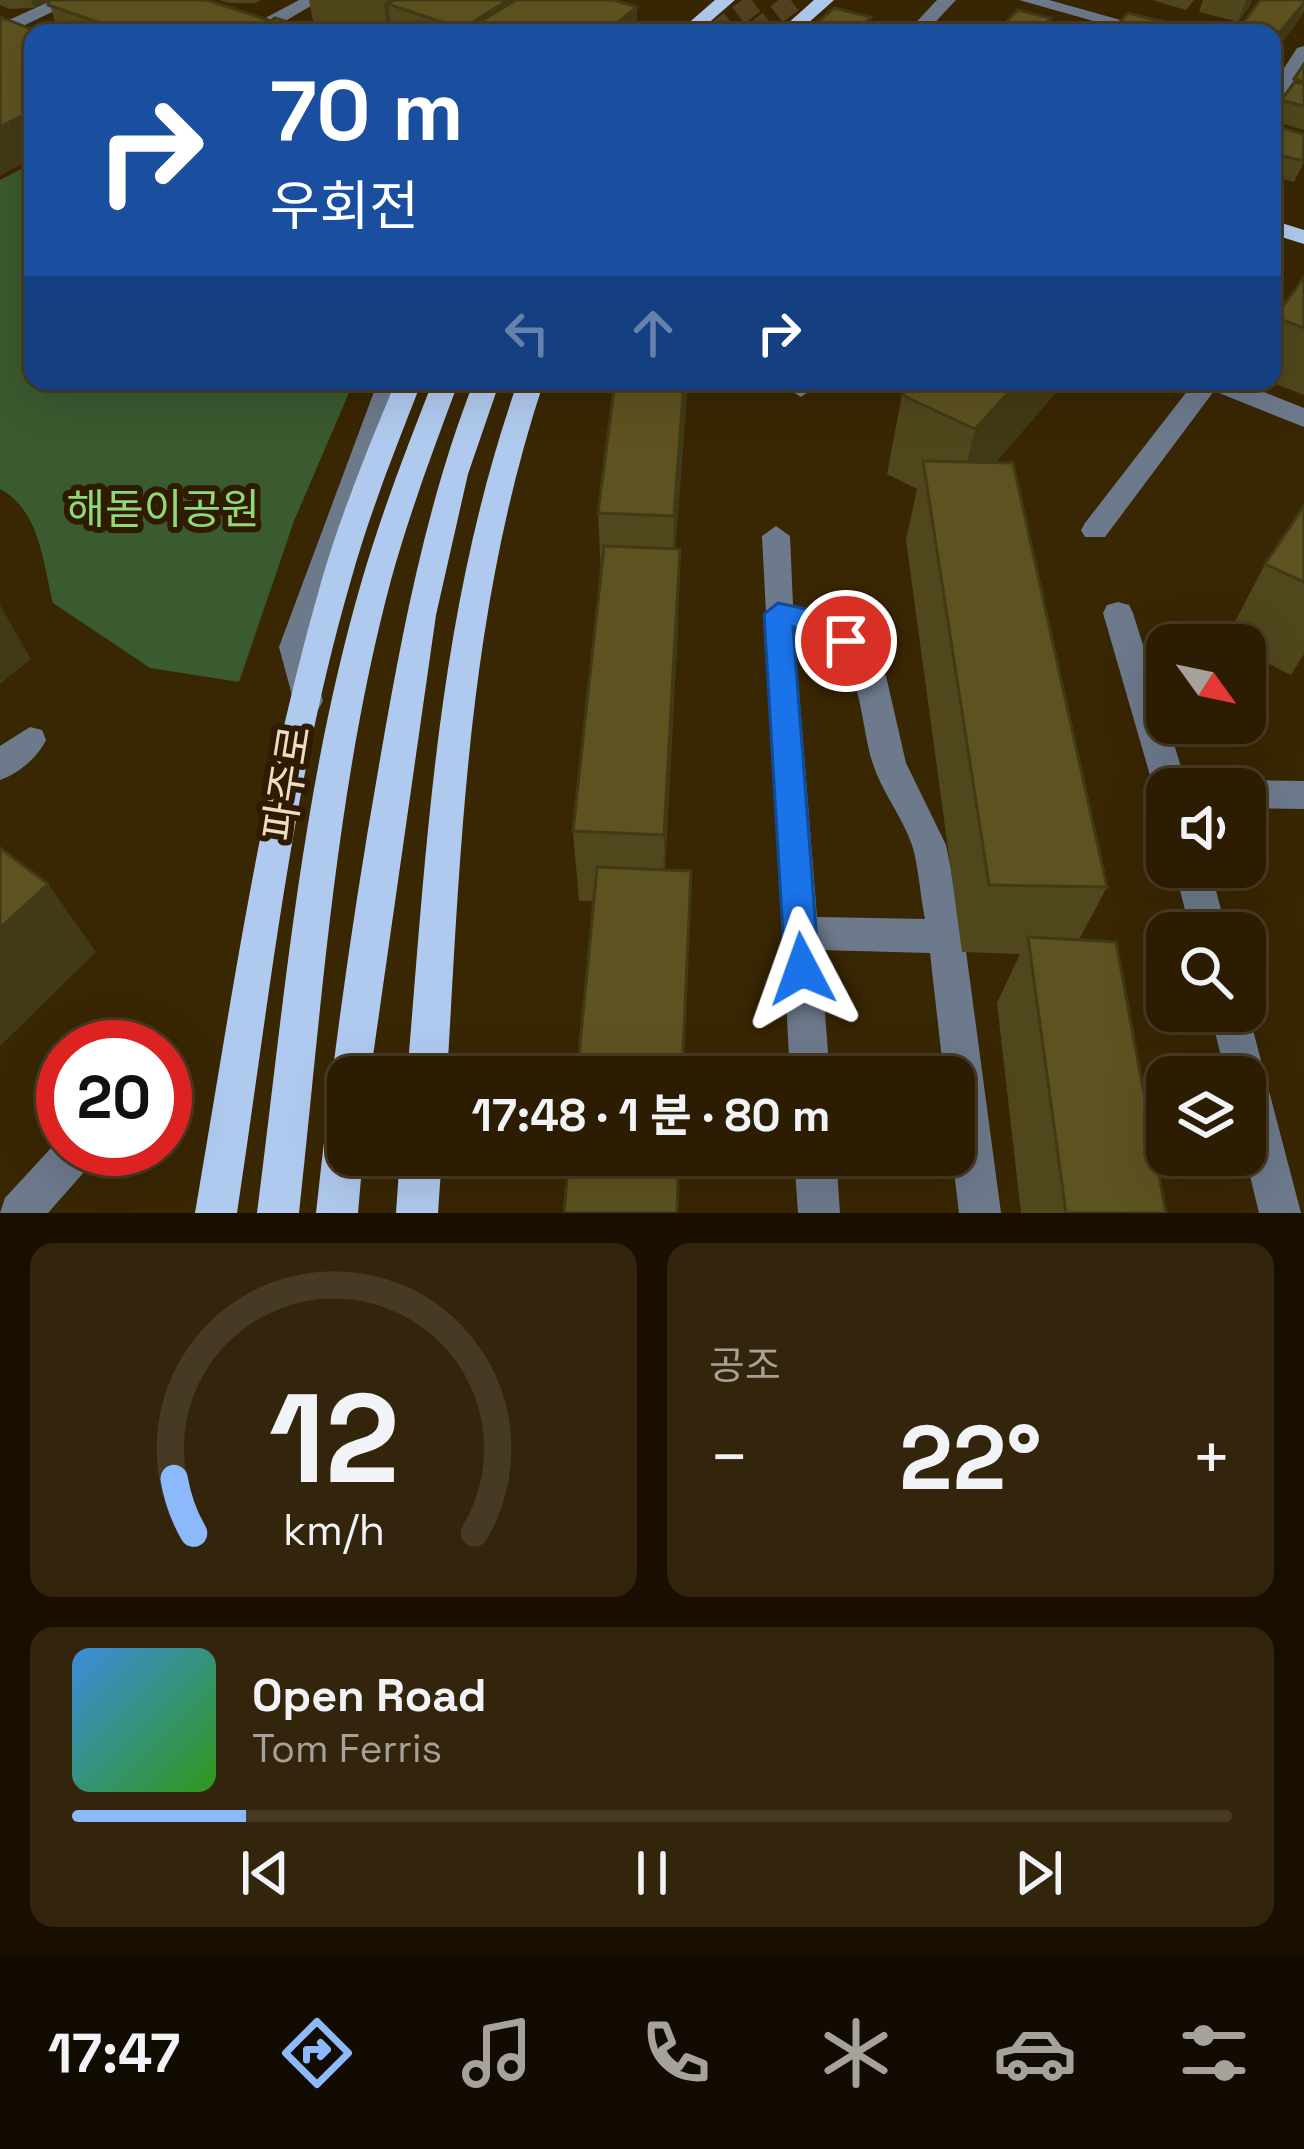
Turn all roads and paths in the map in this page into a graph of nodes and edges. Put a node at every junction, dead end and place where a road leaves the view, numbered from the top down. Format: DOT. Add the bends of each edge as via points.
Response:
graph roads {
  1 [pos="68,0"];
  2 [pos="167,0"];
  3 [pos="312,0"];
  4 [pos="726,0"];
  5 [pos="825,0"];
  6 [pos="947,0"];
  7 [pos="1028,0"];
  8 [pos="235,24"];
  9 [pos="272,24"];
  10 [pos="697,24"];
  11 [pos="797,24"];
  12 [pos="924,24"];
  13 [pos="1123,24"];
  14 [pos="0,32"];
  15 [pos="1300,63"];
  16 [pos="1281,89"];
  17 [pos="388,390"];
  18 [pos="405,390"];
  19 [pos="442,390"];
  20 [pos="484,390"];
  21 [pos="527,390"];
  22 [pos="1203,390"];
  23 [pos="1233,390"];
  24 [pos="1304,418"];
  25 [pos="1095,530"];
  26 [pos="776,536"];
  27 [pos="1118,613"];
  28 [pos="778,614"];
  29 [pos="307,701"];
  30 [pos="30,740"];
  31 [pos="0,766"];
  32 [pos="1166,768"];
  33 [pos="1266,794"];
  34 [pos="1304,795"];
  35 [pos="800,933"];
  36 [pos="946,936"];
  37 [pos="1233,1032"];
  38 [pos="352,1056"];
  39 [pos="429,1056"];
  40 [pos="808,1056"];
  41 [pos="54,1176"];
  42 [pos="341,1176"];
  43 [pos="420,1176"];
  44 [pos="816,1176"];
  45 [pos="20,1213"];
  46 [pos="216,1213"];
  47 [pos="278,1213"];
  48 [pos="337,1213"];
  49 [pos="417,1213"];
  50 [pos="819,1213"];
  51 [pos="980,1213"];
  52 [pos="1280,1213"];
  1 -- 14 [label="street"];
  2 -- 8 [label="street"];
  3 -- 9 [label="street"];
  4 -- 10 [label="main road"];
  5 -- 11 [label="main road"];
  6 -- 12 [label="street"];
  7 -- 13 [label="street"];
  15 -- 16 [label="street"];
  17 -- 29 [label="street" via="294,647"];
  18 -- 29 [label="main road" via="378,450"];
  19 -- 47 [label="main road, 파주로" via="382,550 333,777"];
  20 -- 38 [label="main road" via="430,552"];
  21 -- 39 [label="main road" via="475,574"];
  22 -- 25 [label="street"];
  23 -- 24 [label="street"];
  26 -- 28 [label="street"];
  27 -- 32 [label="street"];
  28 -- 35 [label="street"];
  28 -- 36 [label="street" via="820,622 863,661 889,764 929,844"];
  29 -- 46 [label="main road"];
  30 -- 31 [label="street"];
  33 -- 34 [label="street"];
  35 -- 36 [label="street"];
  35 -- 40 [label="street"];
  36 -- 51 [label="street"];
  37 -- 52 [label="street"];
  41 -- 45 [label="street"];
  42 -- 48 [label="main road"];
  43 -- 49 [label="main road"];
  44 -- 50 [label="street"];
}
